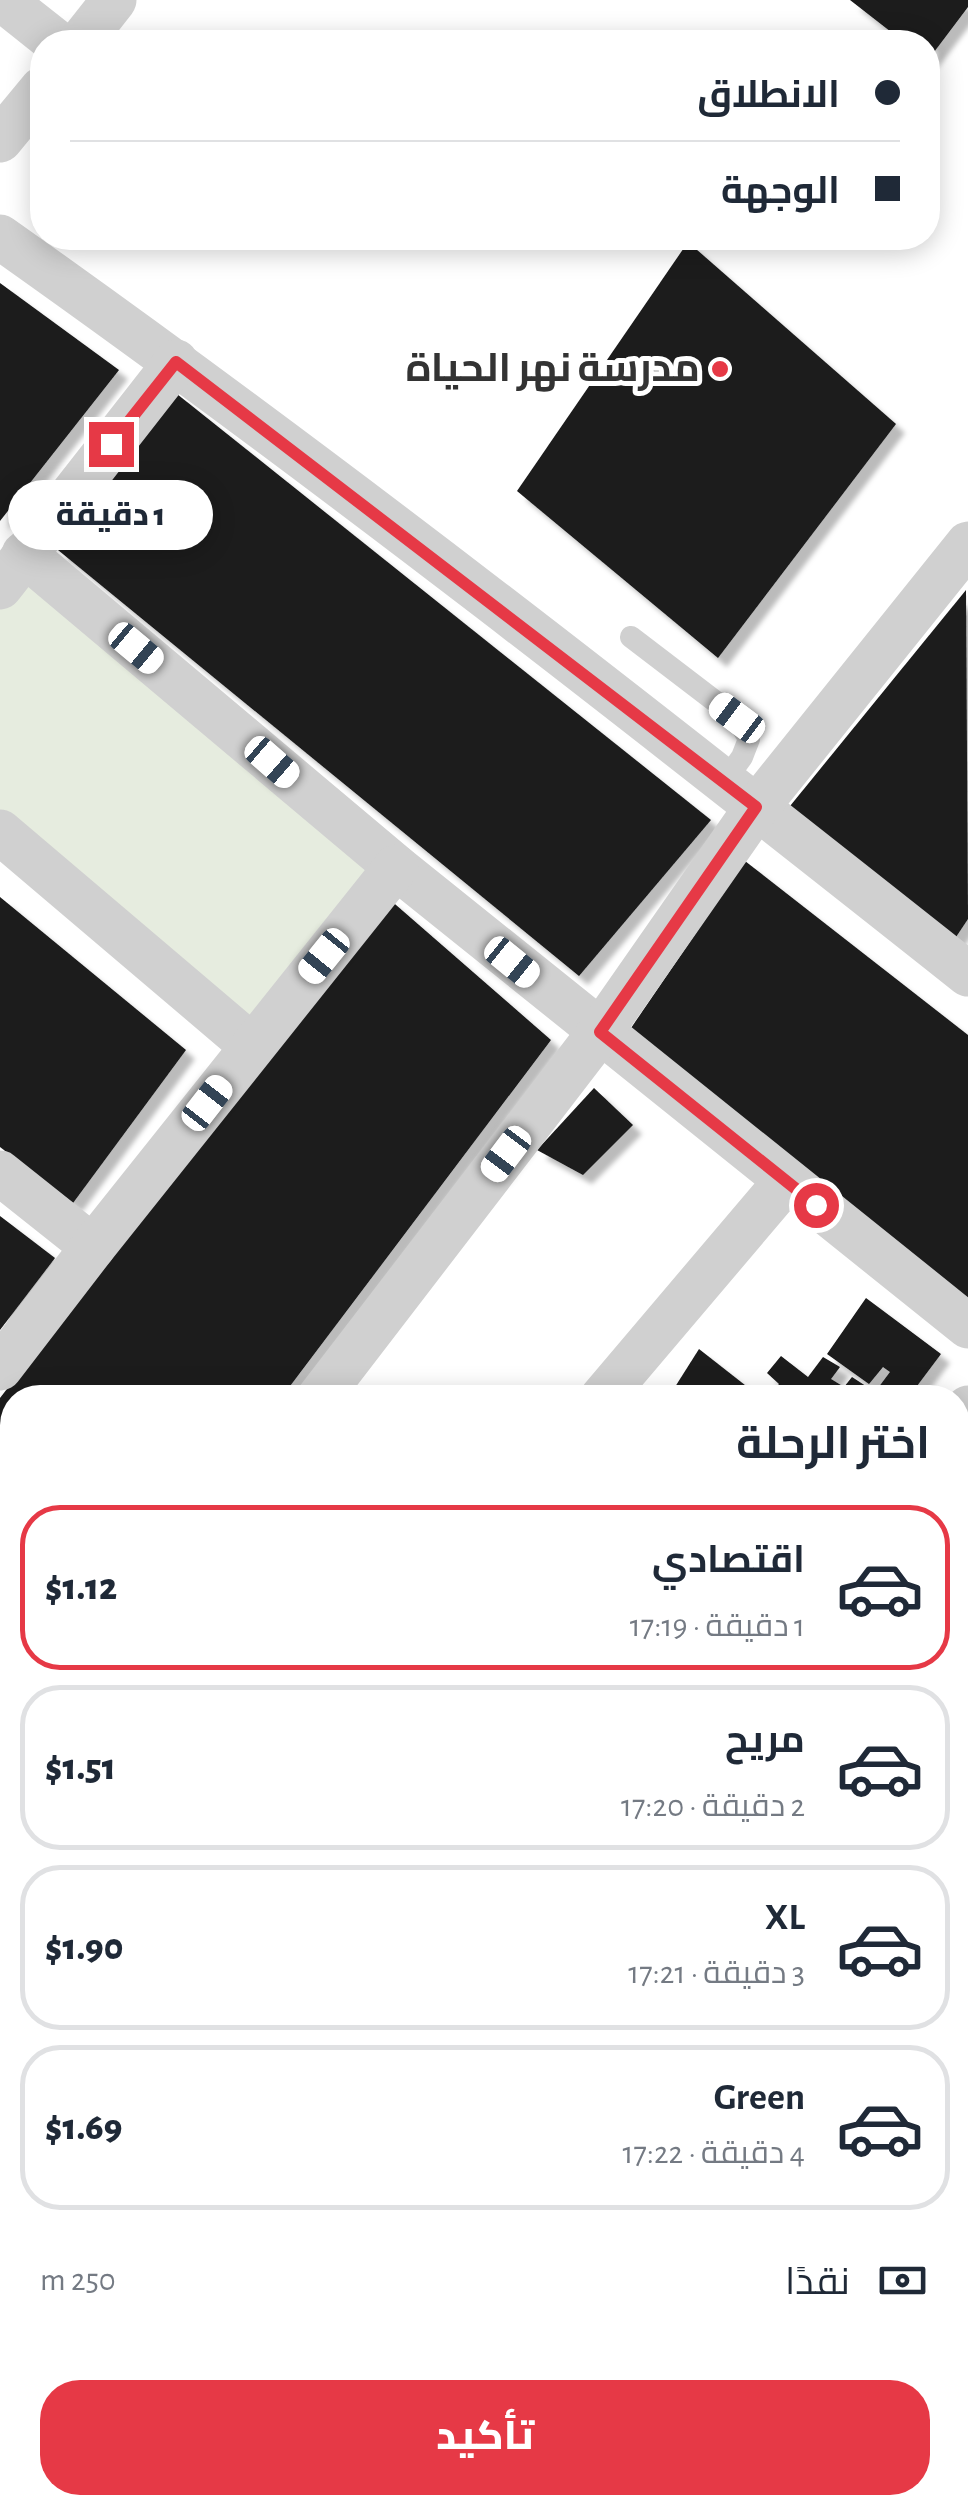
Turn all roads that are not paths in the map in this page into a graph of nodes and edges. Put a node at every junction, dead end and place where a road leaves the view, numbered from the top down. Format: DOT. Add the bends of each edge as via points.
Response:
graph roads {
  1 [pos="3,0"];
  2 [pos="114,0"];
  3 [pos="41,30"];
  4 [pos="90,30"];
  5 [pos="30,104"];
  6 [pos="0,140"];
  7 [pos="0,238"];
  8 [pos="176,362"];
  9 [pos="968,544"];
  10 [pos="12,570"];
  11 [pos="631,637"];
  12 [pos="740,795"];
  13 [pos="0,832"];
  14 [pos="396,867"];
  15 [pos="968,972"];
  16 [pos="600,1032"];
  17 [pos="252,1046"];
  18 [pos="0,1173"];
  19 [pos="786,1181"];
  20 [pos="93,1246"];
  21 [pos="968,1326"];
  22 [pos="0,1368"];
  23 [pos="329,1385"];
  24 [pos="613,1385"];
  1 -- 3 [label="street"];
  2 -- 4 [label="street"];
  5 -- 6 [label="street"];
  7 -- 8 [label="street"];
  8 -- 10 [label="street"];
  8 -- 12 [label="street"];
  9 -- 12 [label="street"];
  10 -- 14 [label="street"];
  11 -- 12 [label="lane" via="737,718 749,740"];
  12 -- 15 [label="street"];
  12 -- 16 [label="street"];
  13 -- 17 [label="street"];
  14 -- 16 [label="street"];
  14 -- 17 [label="street"];
  16 -- 19 [label="street"];
  16 -- 23 [label="street"];
  17 -- 20 [label="street"];
  18 -- 20 [label="street"];
  19 -- 21 [label="street"];
  19 -- 24 [label="street"];
  20 -- 22 [label="street"];
}
